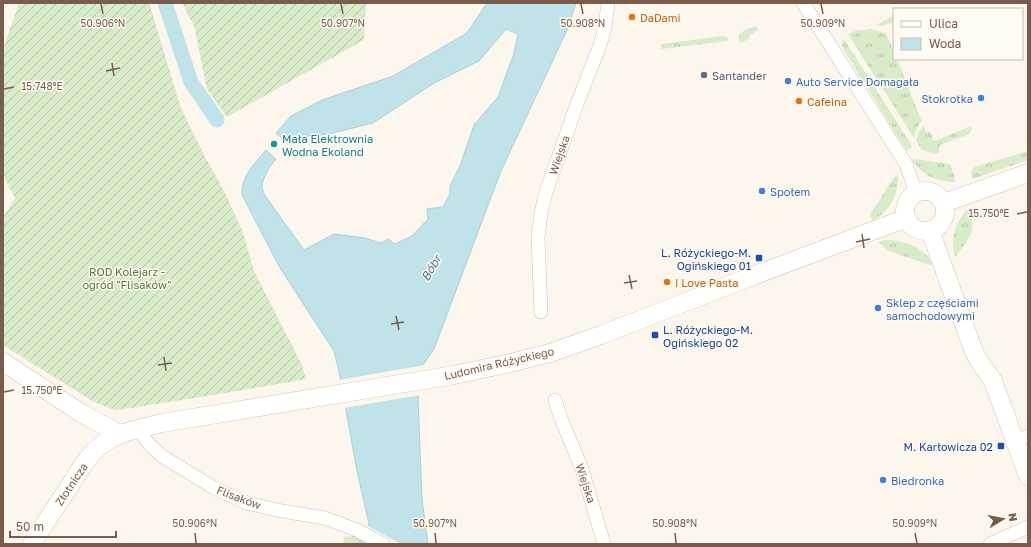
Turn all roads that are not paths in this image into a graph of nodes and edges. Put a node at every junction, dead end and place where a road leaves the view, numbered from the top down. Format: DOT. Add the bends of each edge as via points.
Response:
graph roads {
  1 [pos="608,3"];
  2 [pos="803,3"];
  3 [pos="1028,173"];
  4 [pos="916,193"];
  5 [pos="944,203"];
  6 [pos="907,218"];
  7 [pos="930,230"];
  8 [pos="541,312"];
  9 [pos="3,362"];
  10 [pos="555,400"];
  11 [pos="138,429"];
  12 [pos="120,434"];
  13 [pos="1022,439"];
  14 [pos="1028,476"];
  15 [pos="1028,527"];
  16 [pos="32,544"];
  17 [pos="383,544"];
  18 [pos="604,544"];
  19 [pos="990,544"];
  1 -- 8 [label="street, Wiejska" via="600,45 540,213 538,237"];
  2 -- 4 [label="street" via="906,164"];
  3 -- 5 [label="street"];
  4 -- 5 [label="street" via="932,192"];
  4 -- 6 [label="street" via="907,203"];
  5 -- 7 [label="street" via="944,217 941,223"];
  6 -- 7 [label="street" via="916,228"];
  6 -- 11 [label="street, Ludomira Różyckiego" via="550,353 454,375"];
  7 -- 13 [label="street" via="974,352 993,381"];
  9 -- 12 [label="street" via="81,413"];
  10 -- 18 [label="street, Wiejska" via="582,469"];
  11 -- 12 [label="street, Ludomira Różyckiego"];
  11 -- 17 [label="street, Flisaków" via="162,456 214,488 247,503 325,518 357,530"];
  12 -- 16 [label="street, Złotnicza" via="95,450"];
  13 -- 14 [label="street"];
  15 -- 19 [label="street"];
}
